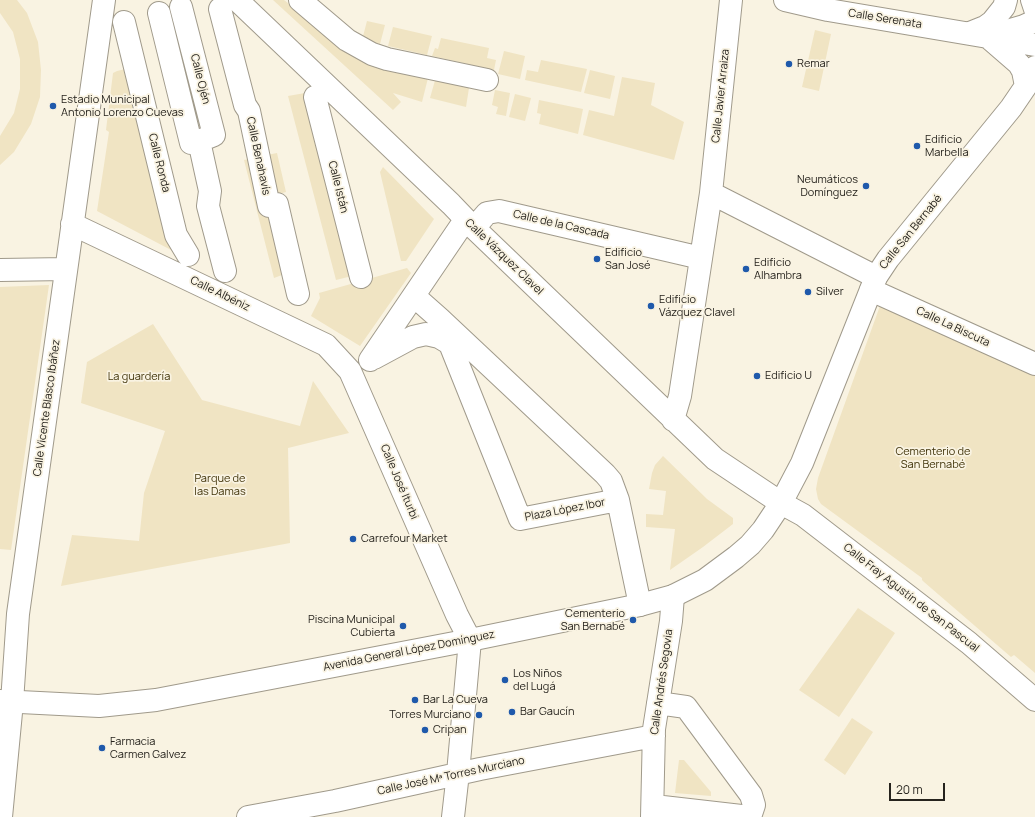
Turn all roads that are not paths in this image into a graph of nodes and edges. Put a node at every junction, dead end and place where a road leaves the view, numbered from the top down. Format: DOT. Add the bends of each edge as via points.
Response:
graph roads {
  1 [pos="104,0"];
  2 [pos="300,0"];
  3 [pos="731,0"];
  4 [pos="785,0"];
  5 [pos="1006,0"];
  6 [pos="1032,0"];
  7 [pos="229,4"];
  8 [pos="181,7"];
  9 [pos="1035,9"];
  10 [pos="159,13"];
  11 [pos="1035,21"];
  12 [pos="124,22"];
  13 [pos="978,35"];
  14 [pos="1035,45"];
  15 [pos="1032,77"];
  16 [pos="487,80"];
  17 [pos="315,97"];
  18 [pos="199,141"];
  19 [pos="711,193"];
  20 [pos="72,224"];
  21 [pos="470,224"];
  22 [pos="188,255"];
  23 [pos="700,258"];
  24 [pos="66,269"];
  25 [pos="0,270"];
  26 [pos="225,271"];
  27 [pos="361,277"];
  28 [pos="873,284"];
  29 [pos="298,294"];
  30 [pos="414,296"];
  31 [pos="440,320"];
  32 [pos="449,343"];
  33 [pos="370,360"];
  34 [pos="1035,364"];
  35 [pos="353,376"];
  36 [pos="673,420"];
  37 [pos="618,500"];
  38 [pos="782,503"];
  39 [pos="673,596"];
  40 [pos="640,605"];
  41 [pos="470,640"];
  42 [pos="1035,700"];
  43 [pos="6,702"];
  44 [pos="658,703"];
  45 [pos="654,736"];
  46 [pos="458,773"];
  47 [pos="653,811"];
  48 [pos="1,816"];
  49 [pos="248,817"];
  50 [pos="453,817"];
  1 -- 20 [label="street, Calle Vicente Blasco Ibáñez"];
  2 -- 16 [label="street" via="347,40 372,54"];
  3 -- 19 [label="street, Calle Javier Arraiza"];
  4 -- 13 [label="street, Calle Serenata" via="828,10"];
  5 -- 13 [label="street" via="1004,7"];
  6 -- 9 [label="street"];
  7 -- 21 [label="street, Calle Vázquez Clavel"];
  7 -- 29 [label="street, Calle Benahavís" via="245,105 249,111 269,206 277,204"];
  8 -- 18 [label="street, Calle Ojén" via="214,135"];
  10 -- 18 [label="street" via="190,143"];
  11 -- 13 [label="street" via="1020,28"];
  12 -- 22 [label="street, Calle Ronda" via="176,235"];
  13 -- 14 [label="street, Calle Serenata"];
  13 -- 15 [label="street" via="1019,64 1023,71"];
  15 -- 28 [label="street, Calle San Bernabé" via="1007,113 888,259"];
  17 -- 27 [label="street, Calle Istán"];
  18 -- 26 [label="street" via="210,191 208,206"];
  19 -- 23 [label="street, Calle Javier Arraiza"];
  19 -- 28 [label="street"];
  20 -- 24 [label="street, Calle Vicente Blasco Ibáñez"];
  20 -- 35 [label="street, Calle Albéniz" via="326,345"];
  21 -- 23 [label="street, Calle de la Cascada" via="487,214 499,211"];
  21 -- 30 [label="street, Calle de la Cascada"];
  21 -- 36 [label="street, Calle Vázquez Clavel"];
  23 -- 36 [label="street, Calle Javier Arraiza" via="680,396"];
  24 -- 25 [label="street"];
  24 -- 43 [label="street, Calle Vicente Blasco Ibáñez"];
  28 -- 34 [label="street, Calle La Biscuta"];
  28 -- 38 [label="street, Calle San Bernabé" via="802,463"];
  30 -- 31 [label="street, Plaza López Ibor"];
  30 -- 33 [label="street, Calle de la Cascada"];
  31 -- 32 [label="street, Plaza López Ibor"];
  31 -- 37 [label="street, Plaza López Ibor" via="611,480"];
  32 -- 33 [label="street" via="426,334"];
  32 -- 37 [label="street, Plaza López Ibor" via="520,519"];
  33 -- 35 [label="street"];
  35 -- 41 [label="street, Calle José Iturbi"];
  36 -- 38 [label="street, Calle Vázquez Clavel" via="715,459"];
  37 -- 40 [label="street"];
  38 -- 39 [label="street, Avenida General López Domínguez" via="763,530 736,557 705,580"];
  38 -- 42 [label="street, Calle Fray Agustín de San Pascual" via="803,515 887,579 969,643"];
  39 -- 40 [label="street, Avenida General López Domínguez"];
  39 -- 44 [label="street, Calle Andrés Segovia"];
  40 -- 41 [label="street, Avenida General López Domínguez"];
  41 -- 43 [label="street, Avenida General López Domínguez" via="134,703 99,706"];
  41 -- 46 [label="street"];
  43 -- 48 [label="street, Calle Vicente Blasco Ibáñez"];
  44 -- 45 [label="street, Calle Andrés Segovia"];
  44 -- 47 [label="street" via="686,707 751,795 754,805 750,817"];
  45 -- 46 [label="street, Calle José Mª Torres Murciano"];
  45 -- 47 [label="street, Calle Andrés Segovia"];
  46 -- 49 [label="street, Calle José Mª Torres Murciano"];
  46 -- 50 [label="street"];
}
